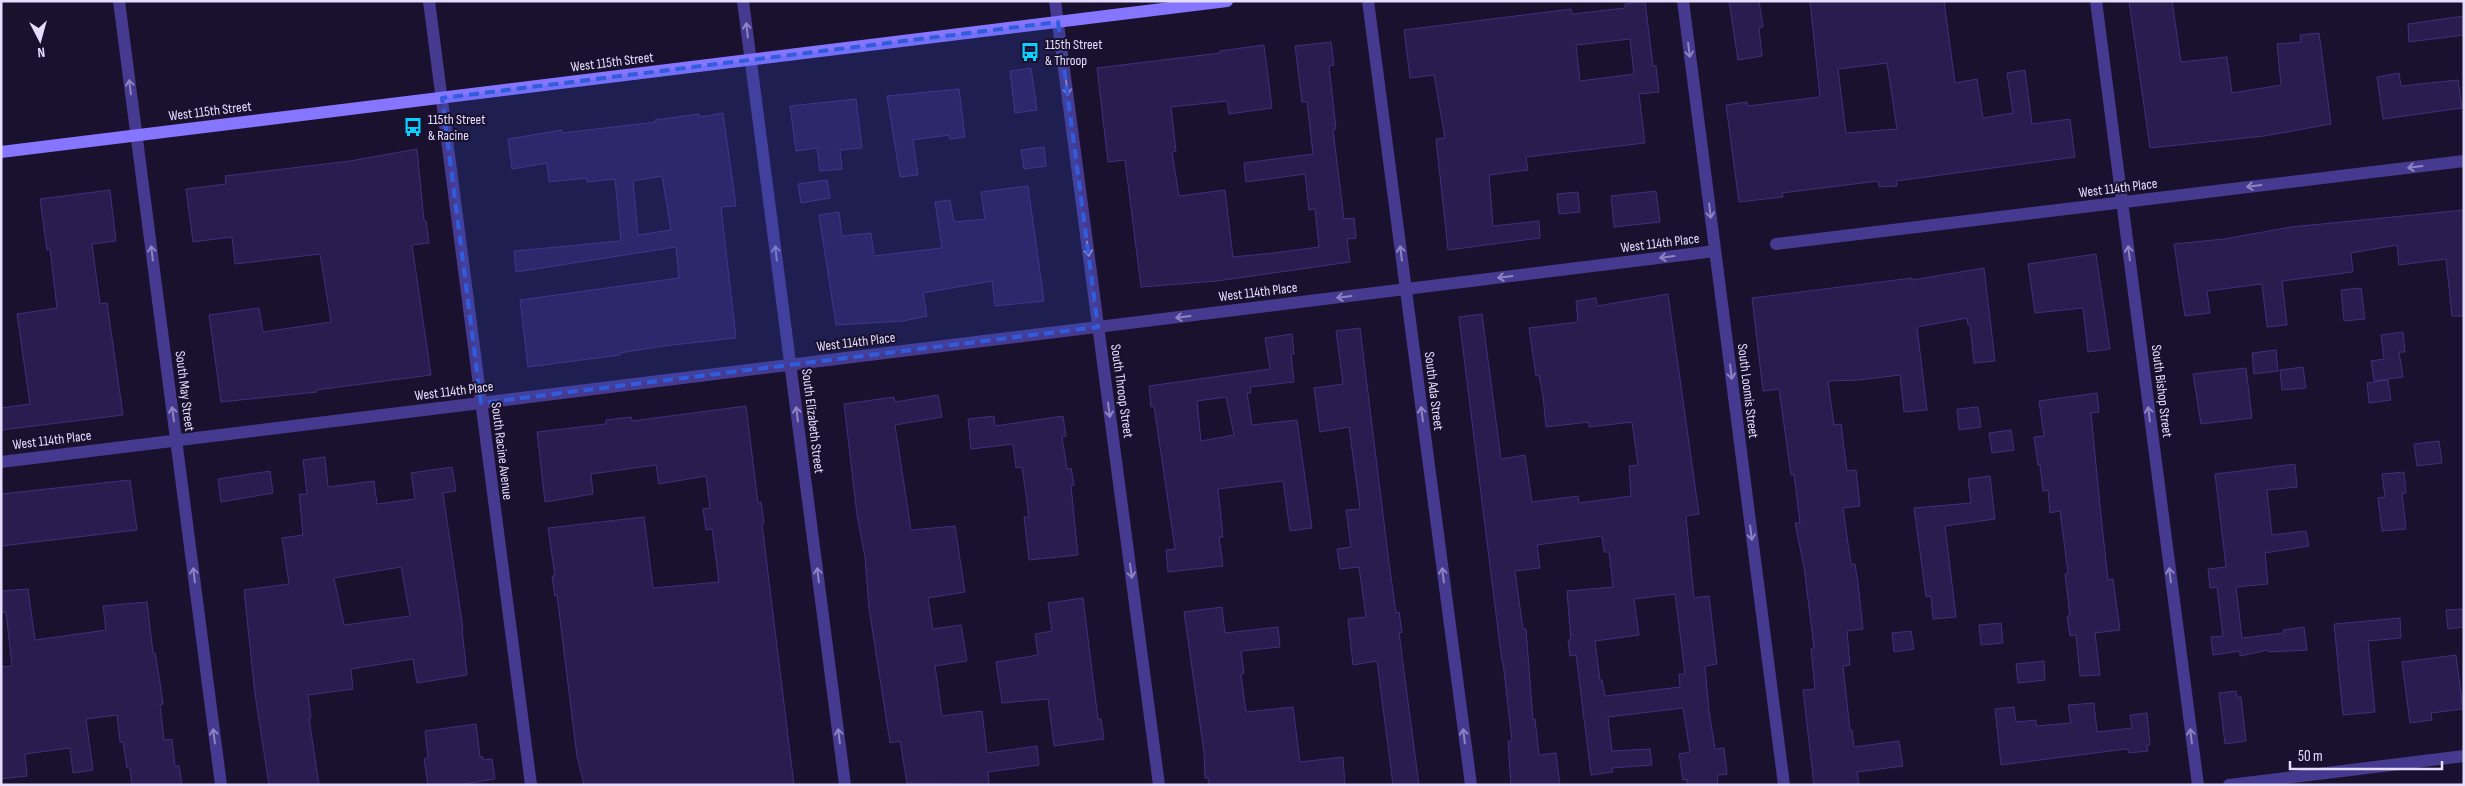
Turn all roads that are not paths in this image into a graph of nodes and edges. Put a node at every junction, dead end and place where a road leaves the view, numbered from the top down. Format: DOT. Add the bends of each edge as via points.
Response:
graph roads {
  1 [pos="119,1"];
  2 [pos="429,1"];
  3 [pos="744,1"];
  4 [pos="1055,1"];
  5 [pos="1227,1"];
  6 [pos="1368,1"];
  7 [pos="1683,1"];
  8 [pos="2096,1"];
  9 [pos="1058,22"];
  10 [pos="751,60"];
  11 [pos="442,98"];
  12 [pos="136,135"];
  13 [pos="1,152"];
  14 [pos="2464,161"];
  15 [pos="2122,203"];
  16 [pos="1776,244"];
  17 [pos="1715,251"];
  18 [pos="1406,289"];
  19 [pos="1098,327"];
  20 [pos="791,365"];
  21 [pos="481,403"];
  22 [pos="176,440"];
  23 [pos="1,462"];
  24 [pos="2464,756"];
  25 [pos="221,785"];
  26 [pos="530,785"];
  27 [pos="846,785"];
  28 [pos="1159,785"];
  29 [pos="1471,785"];
  30 [pos="1784,785"];
  31 [pos="2198,785"];
  32 [pos="2229,785"];
  12 -- 1 [label="street, South May Street, one-way"];
  2 -- 11 [label="street, South Racine Avenue"];
  10 -- 3 [label="street, South Elizabeth Street, one-way"];
  4 -- 9 [label="street, South Throop Street"];
  5 -- 9 [label="street, West 115th Street"];
  18 -- 6 [label="street, South Ada Street, one-way"];
  7 -- 17 [label="street, South Loomis Street, one-way"];
  8 -- 15 [label="street, South Bishop Street"];
  9 -- 10 [label="street, West 115th Street"];
  9 -- 19 [label="street, South Throop Street, one-way"];
  10 -- 11 [label="street, West 115th Street"];
  20 -- 10 [label="street, South Elizabeth Street, one-way"];
  11 -- 12 [label="street, West 115th Street"];
  11 -- 21 [label="street, South Racine Avenue"];
  12 -- 13 [label="street, West 115th Street"];
  22 -- 12 [label="street, South May Street, one-way"];
  14 -- 15 [label="street, West 114th Place, one-way"];
  15 -- 16 [label="street, West 114th Place"];
  31 -- 15 [label="street, South Bishop Street, one-way"];
  17 -- 18 [label="street, West 114th Place, one-way"];
  17 -- 30 [label="street, South Loomis Street, one-way"];
  18 -- 19 [label="street, West 114th Place, one-way"];
  29 -- 18 [label="street, South Ada Street, one-way"];
  19 -- 20 [label="street, West 114th Place"];
  19 -- 28 [label="street, South Throop Street, one-way"];
  20 -- 21 [label="street, West 114th Place"];
  27 -- 20 [label="street, South Elizabeth Street, one-way"];
  21 -- 22 [label="street, West 114th Place"];
  21 -- 26 [label="street, South Racine Avenue"];
  22 -- 23 [label="street, West 114th Place"];
  25 -- 22 [label="street, South May Street, one-way"];
  24 -- 32 [label="street"];
}
